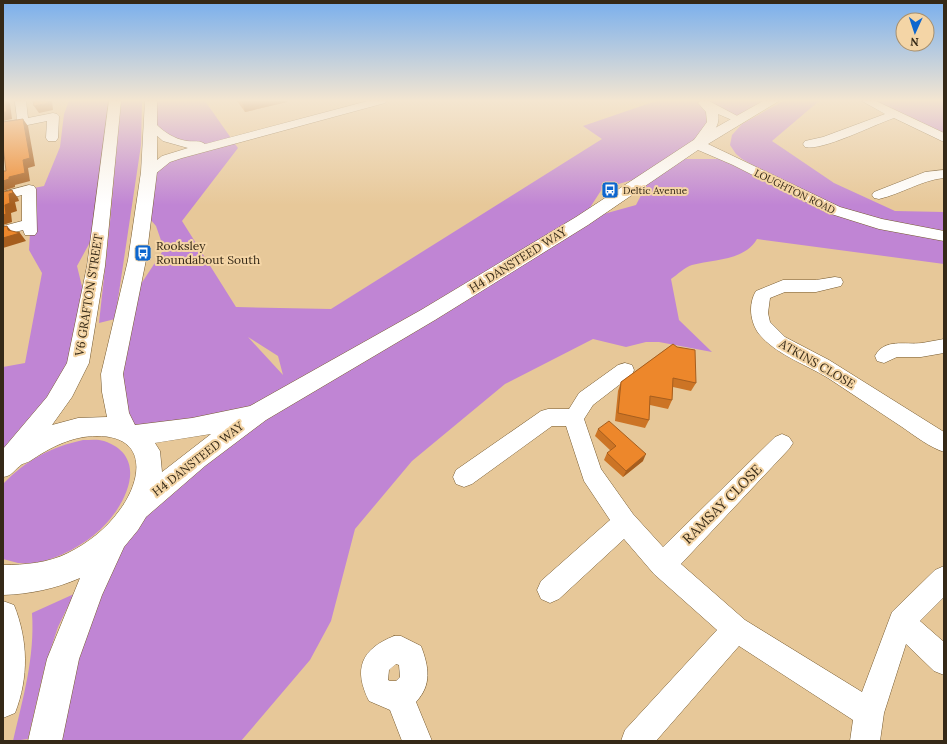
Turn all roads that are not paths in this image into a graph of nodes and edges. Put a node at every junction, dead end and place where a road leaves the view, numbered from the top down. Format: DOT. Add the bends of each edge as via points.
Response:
graph roads {
  1 [pos="111,136"];
  2 [pos="151,136"];
  3 [pos="161,136"];
  4 [pos="249,136"];
  5 [pos="703,136"];
  6 [pos="711,136"];
  7 [pos="729,136"];
  8 [pos="841,136"];
  9 [pos="218,144"];
  10 [pos="697,144"];
  11 [pos="810,144"];
  12 [pos="738,162"];
  13 [pos="149,172"];
  14 [pos="944,174"];
  15 [pos="44,186"];
  16 [pos="29,189"];
  17 [pos="879,195"];
  18 [pos="3,196"];
  19 [pos="3,231"];
  20 [pos="944,236"];
  21 [pos="835,282"];
  22 [pos="944,346"];
  23 [pos="884,356"];
  24 [pos="625,370"];
  25 [pos="262,411"];
  26 [pos="574,418"];
  27 [pos="129,433"];
  28 [pos="944,442"];
  29 [pos="782,443"];
  30 [pos="4,466"];
  31 [pos="464,477"];
  32 [pos="139,507"];
  33 [pos="625,522"];
  34 [pos="115,537"];
  35 [pos="662,565"];
  36 [pos="944,579"];
  37 [pos="3,580"];
  38 [pos="550,590"];
  39 [pos="3,616"];
  40 [pos="902,621"];
  41 [pos="736,629"];
  42 [pos="944,661"];
  43 [pos="399,696"];
  44 [pos="3,701"];
  45 [pos="869,713"];
  46 [pos="45,741"];
  47 [pos="417,741"];
  48 [pos="636,741"];
  49 [pos="865,741"];
  1 -- 30 [label="street, V6 GRAFTON STREET" via="96,262 78,363 73,376 56,401"];
  2 -- 13 [label="street"];
  3 -- 9 [label="street" via="189,145"];
  4 -- 9 [label="street"];
  5 -- 10 [label="street"];
  6 -- 10 [label="street, H4 DANSTEED WAY"];
  7 -- 12 [label="street" via="730,152"];
  8 -- 11 [label="street" via="820,144"];
  9 -- 13 [label="street" via="166,159"];
  10 -- 12 [label="street, LOUGHTON ROAD"];
  10 -- 25 [label="street, H4 DANSTEED WAY" via="582,220 428,315"];
  12 -- 20 [label="street, LOUGHTON ROAD" via="834,210 879,224"];
  13 -- 27 [label="street" via="137,260 112,374 117,413"];
  14 -- 17 [label="street" via="930,175"];
  15 -- 16 [label="street"];
  16 -- 18 [label="street"];
  16 -- 19 [label="street" via="30,228"];
  21 -- 28 [label="street, ATKINS CLOSE" via="816,286 783,286 762,295 759,310 764,328 782,346 813,360"];
  22 -- 23 [label="street" via="921,350 892,350"];
  24 -- 26 [label="street" via="586,399"];
  25 -- 27 [label="street, H4 DANSTEED WAY" via="192,428"];
  25 -- 32 [label="street, H4 DANSTEED WAY" via="196,458"];
  26 -- 31 [label="street" via="548,417"];
  26 -- 33 [label="street" via="592,474"];
  27 -- 30 [label="street, H4 DANSTEED WAY" via="110,427 88,426 69,430 42,440"];
  27 -- 32 [label="street" via="141,442 149,456 148,484"];
  29 -- 35 [label="street, RAMSAY CLOSE"];
  32 -- 34 [label="street"];
  33 -- 35 [label="street"];
  33 -- 38 [label="street"];
  34 -- 37 [label="street" via="95,553 52,575 23,581"];
  34 -- 46 [label="street" via="89,590 63,659"];
  35 -- 41 [label="street"];
  36 -- 40 [label="street"];
  39 -- 44 [label="street" via="8,626 11,662"];
  40 -- 42 [label="street"];
  40 -- 45 [label="street"];
  41 -- 45 [label="street"];
  41 -- 48 [label="street"];
  43 -- 47 [label="street"];
  45 -- 49 [label="street"];
}
